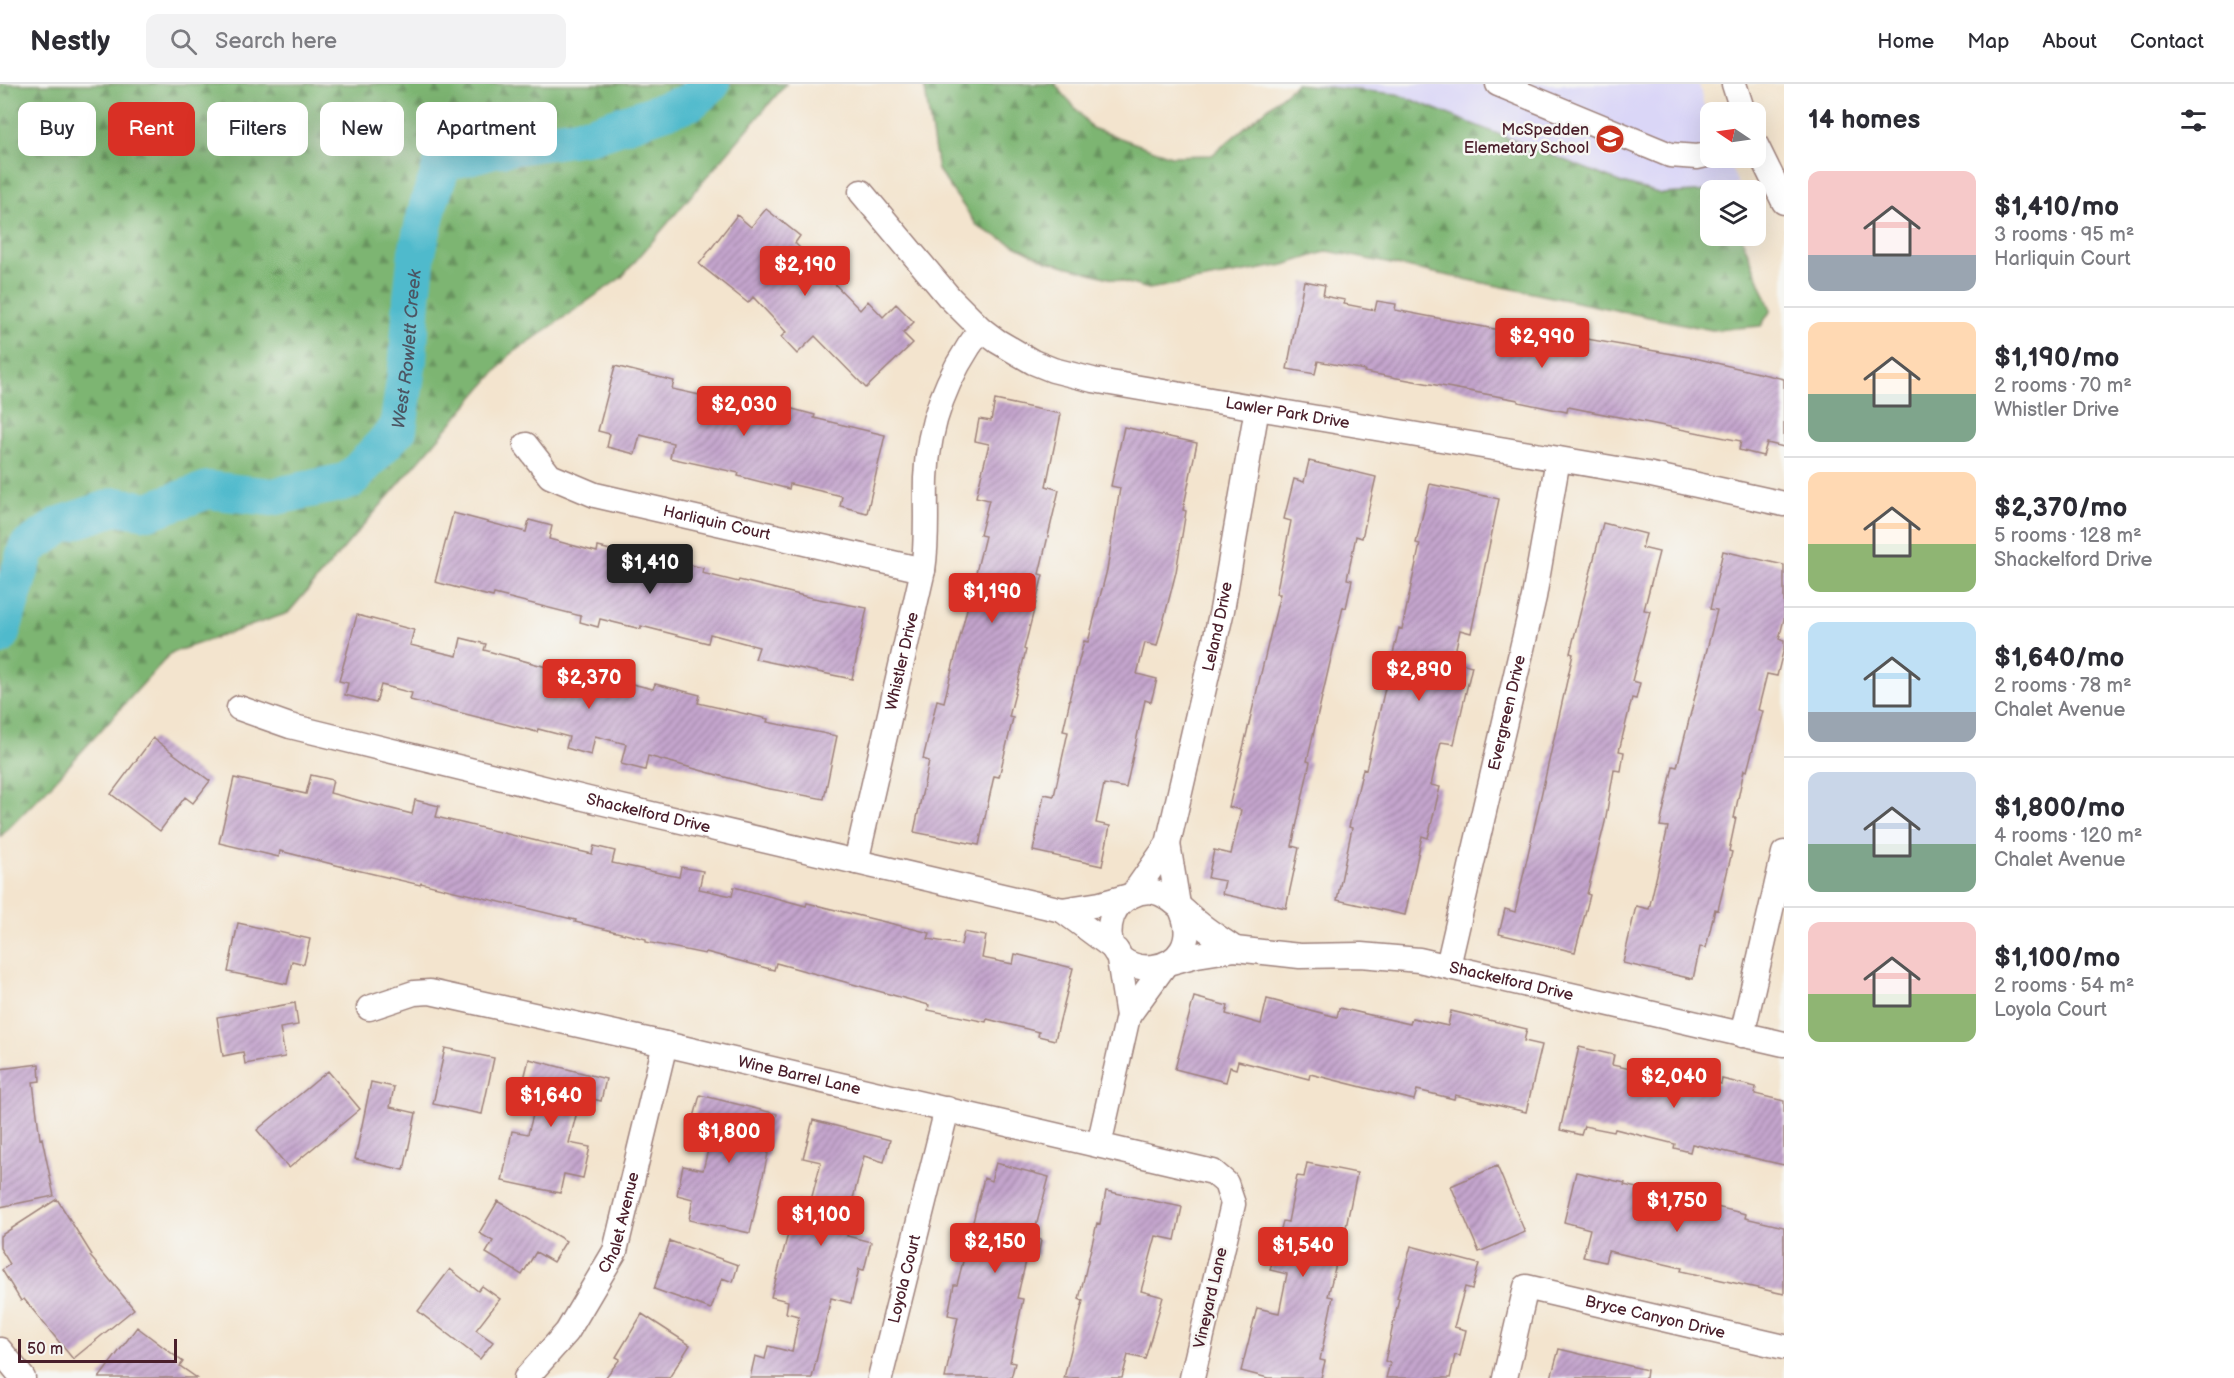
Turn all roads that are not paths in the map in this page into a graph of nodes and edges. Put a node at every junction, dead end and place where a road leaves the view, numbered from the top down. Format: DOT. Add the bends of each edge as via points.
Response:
graph roads {
  1 [pos="1498,84"];
  2 [pos="1734,84"];
  3 [pos="1740,102"];
  4 [pos="1700,156"];
  5 [pos="1766,165"];
  6 [pos="861,192"];
  7 [pos="1784,202"];
  8 [pos="981,329"];
  9 [pos="1257,408"];
  10 [pos="526,445"];
  11 [pos="1558,459"];
  12 [pos="1784,504"];
  13 [pos="923,570"];
  14 [pos="239,708"];
  15 [pos="1168,844"];
  16 [pos="1784,853"];
  17 [pos="856,862"];
  18 [pos="1131,895"];
  19 [pos="1180,907"];
  20 [pos="1062,910"];
  21 [pos="1235,949"];
  22 [pos="1117,952"];
  23 [pos="1166,964"];
  24 [pos="1448,966"];
  25 [pos="369,1008"];
  26 [pos="1128,1016"];
  27 [pos="1742,1035"];
  28 [pos="665,1044"];
  29 [pos="1784,1044"];
  30 [pos="947,1109"];
  31 [pos="1099,1145"];
  32 [pos="1226,1183"];
  33 [pos="1784,1347"];
  34 [pos="0,1350"];
  35 [pos="23,1378"];
  36 [pos="526,1378"];
  37 [pos="880,1378"];
  38 [pos="1192,1378"];
  39 [pos="1505,1378"];
  1 -- 4 [label="street" via="1670,155"];
  2 -- 3 [label="street"];
  5 -- 7 [label="street"];
  6 -- 8 [label="street, Lawler Park Drive"];
  8 -- 9 [label="street, Lawler Park Drive" via="1015,352 1072,376"];
  8 -- 13 [label="street, Whistler Drive" via="955,368 931,433"];
  9 -- 11 [label="street, Lawler Park Drive"];
  9 -- 15 [label="street, Leland Drive" via="1222,610"];
  10 -- 13 [label="street, Harliquin Court" via="550,476 595,495"];
  11 -- 12 [label="street, Lawler Park Drive"];
  11 -- 24 [label="street, Evergreen Drive" via="1534,597"];
  13 -- 17 [label="street, Whistler Drive"];
  14 -- 17 [label="street, Shackelford Drive" via="290,726"];
  15 -- 18 [label="street, Leland Drive"];
  15 -- 19 [label="street, Leland Drive"];
  16 -- 27 [label="street"];
  17 -- 20 [label="street, Shackelford Drive"];
  18 -- 19 [label="street" via="1159,892"];
  18 -- 20 [label="street, Shackelford Drive"];
  18 -- 22 [label="street" via="1119,905 1111,921 1110,933"];
  19 -- 21 [label="street"];
  19 -- 23 [label="street" via="1186,923 1185,940 1177,956"];
  20 -- 22 [label="street, Shackelford Drive"];
  21 -- 23 [label="street, Shackelford Drive"];
  21 -- 24 [label="street, Shackelford Drive" via="1300,956 1390,957"];
  22 -- 23 [label="street" via="1139,967"];
  22 -- 26 [label="street"];
  23 -- 26 [label="street"];
  24 -- 27 [label="street, Shackelford Drive"];
  25 -- 28 [label="street, Wine Barrel Lane" via="414,993 430,992"];
  26 -- 31 [label="street"];
  27 -- 29 [label="street, Shackelford Drive"];
  28 -- 30 [label="street, Wine Barrel Lane"];
  28 -- 36 [label="street, Chalet Avenue" via="615,1251 567,1332"];
  30 -- 31 [label="street, Wine Barrel Lane"];
  30 -- 37 [label="street, Loyola Court"];
  31 -- 32 [label="street, Wine Barrel Lane" via="1208,1171"];
  32 -- 38 [label="street, Vineyard Lane" via="1232,1196 1232,1211"];
  33 -- 39 [label="street, Bryce Canyon Drive" via="1526,1287"];
  34 -- 35 [label="street"];
}
